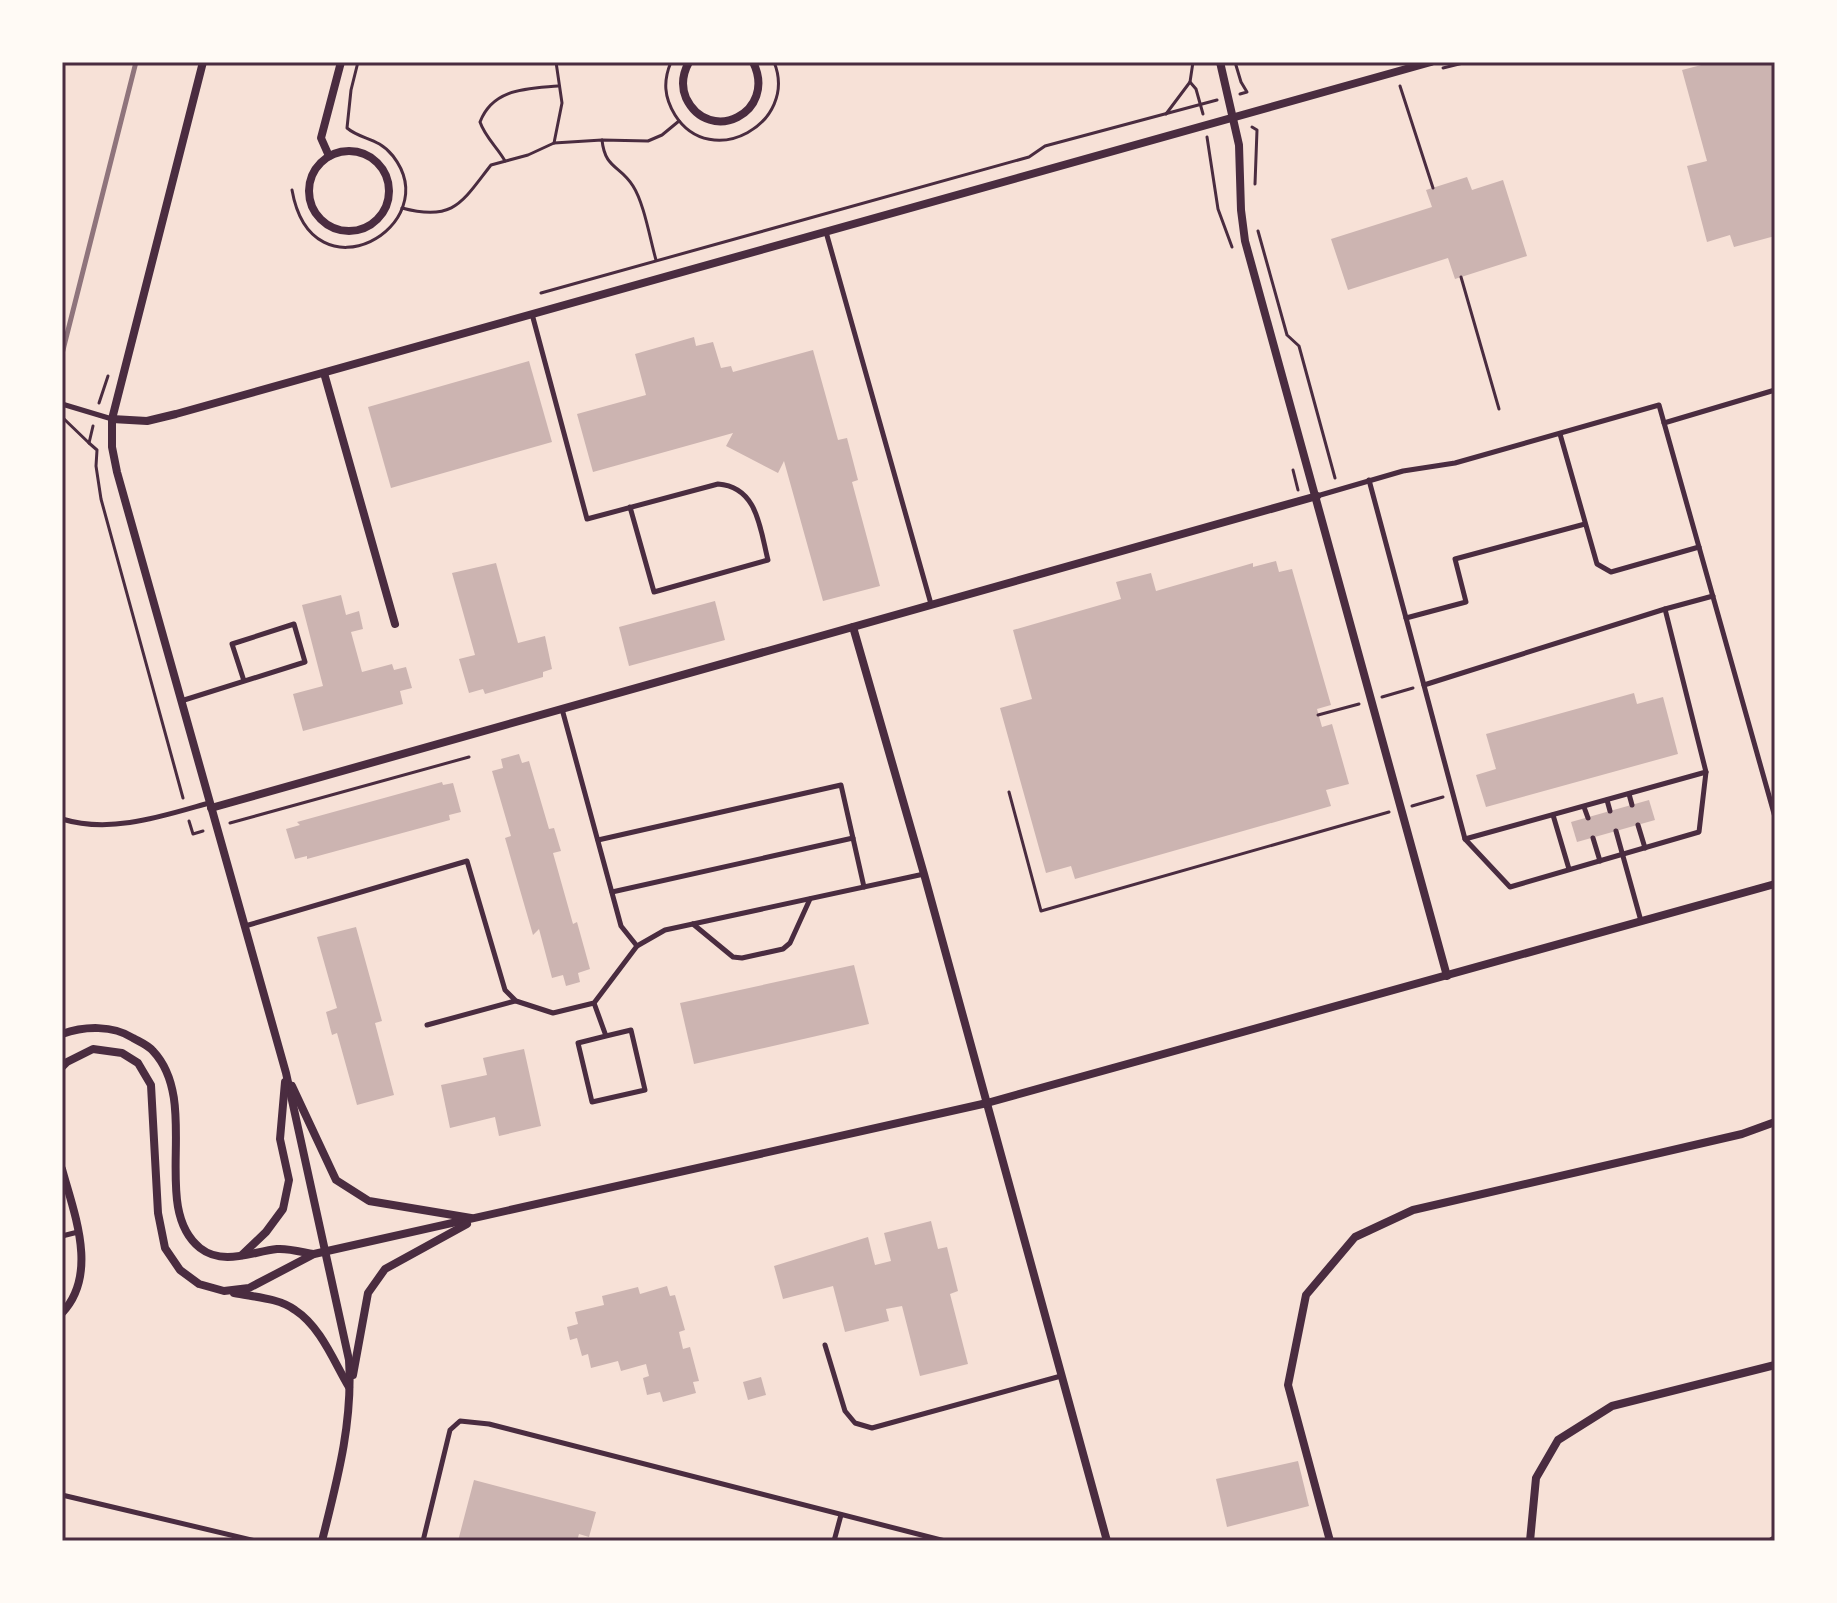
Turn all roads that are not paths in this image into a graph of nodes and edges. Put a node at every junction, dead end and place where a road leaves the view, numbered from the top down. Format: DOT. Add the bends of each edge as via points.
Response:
graph roads {
  1 [pos="203,62"];
  2 [pos="341,62"];
  3 [pos="689,62"];
  4 [pos="753,62"];
  5 [pos="1220,62"];
  6 [pos="1431,62"];
  7 [pos="1234,118"];
  8 [pos="329,156"];
  9 [pos="826,232"];
  10 [pos="532,314"];
  11 [pos="324,373"];
  12 [pos="1775,390"];
  13 [pos="62,404"];
  14 [pos="112,419"];
  15 [pos="1664,423"];
  16 [pos="1559,434"];
  17 [pos="1369,480"];
  18 [pos="1317,496"];
  19 [pos="630,507"];
  20 [pos="1585,524"];
  21 [pos="1699,547"];
  22 [pos="1713,596"];
  23 [pos="931,604"];
  24 [pos="1665,609"];
  25 [pos="1406,618"];
  26 [pos="395,624"];
  27 [pos="853,627"];
  28 [pos="244,681"];
  29 [pos="1424,685"];
  30 [pos="181,701"];
  31 [pos="562,708"];
  32 [pos="1706,772"];
  33 [pos="1629,794"];
  34 [pos="1607,800"];
  35 [pos="210,805"];
  36 [pos="1632,805"];
  37 [pos="1584,807"];
  38 [pos="1610,811"];
  39 [pos="1553,815"];
  40 [pos="1775,817"];
  41 [pos="1588,818"];
  42 [pos="62,819"];
  43 [pos="1638,825"];
  44 [pos="1616,831"];
  45 [pos="853,838"];
  46 [pos="1593,838"];
  47 [pos="1465,839"];
  48 [pos="598,840"];
  49 [pos="1645,848"];
  50 [pos="1623,854"];
  51 [pos="1600,861"];
  52 [pos="1569,869"];
  53 [pos="924,874"];
  54 [pos="1775,884"];
  55 [pos="864,887"];
  56 [pos="612,892"];
  57 [pos="810,899"];
  58 [pos="1641,921"];
  59 [pos="693,924"];
  60 [pos="244,927"];
  61 [pos="637,946"];
  62 [pos="1447,976"];
  63 [pos="516,1001"];
  64 [pos="594,1003"];
  65 [pos="427,1025"];
  66 [pos="62,1034"];
  67 [pos="606,1036"];
  68 [pos="62,1067"];
  69 [pos="286,1073"];
  70 [pos="987,1103"];
  71 [pos="1775,1122"];
  72 [pos="62,1169"];
  73 [pos="476,1219"];
  74 [pos="79,1232"];
  75 [pos="62,1236"];
  76 [pos="325,1252"];
  77 [pos="314,1254"];
  78 [pos="240,1257"];
  79 [pos="224,1291"];
  80 [pos="62,1313"];
  81 [pos="825,1345"];
  82 [pos="1775,1365"];
  83 [pos="1062,1376"];
  84 [pos="351,1392"];
  85 [pos="62,1495"];
  86 [pos="841,1514"];
  87 [pos="256,1541"];
  88 [pos="322,1541"];
  89 [pos="423,1541"];
  90 [pos="834,1541"];
  91 [pos="945,1541"];
  92 [pos="1107,1541"];
  93 [pos="1330,1541"];
  94 [pos="1530,1541"];
  1 -- 14 [label="street"];
  2 -- 8 [label="street" via="321,138"];
  3 -- 4 [label="street" via="684,94 702,117 717,121 732,120 755,102 759,88"];
  5 -- 7 [label="street"];
  6 -- 7 [label="street"];
  7 -- 9 [label="street"];
  7 -- 18 [label="street" via="1245,241"];
  8 -- 8 [label="street" via="310,181 315,211 339,230 369,226 388,202 384,171 360,152"];
  9 -- 10 [label="street"];
  9 -- 23 [label="lane"];
  10 -- 11 [label="street"];
  10 -- 19 [label="lane" via="587,519"];
  11 -- 14 [label="street" via="147,421"];
  11 -- 26 [label="street"];
  12 -- 15 [label="lane"];
  13 -- 14 [label="lane"];
  14 -- 30 [label="street" via="117,472"];
  15 -- 16 [label="lane" via="1659,405"];
  15 -- 21 [label="lane"];
  16 -- 17 [label="lane"];
  16 -- 20 [label="lane"];
  17 -- 18 [label="lane"];
  17 -- 25 [label="lane"];
  18 -- 23 [label="street"];
  18 -- 62 [label="street"];
  19 -- 19 [label="lane" via="729,485 752,504 768,560 654,592"];
  20 -- 21 [label="lane" via="1597,564 1611,572"];
  20 -- 25 [label="lane" via="1455,559 1466,602"];
  21 -- 22 [label="lane"];
  22 -- 24 [label="lane"];
  22 -- 40 [label="lane"];
  23 -- 27 [label="street"];
  24 -- 29 [label="lane"];
  24 -- 32 [label="lane"];
  25 -- 29 [label="lane"];
  27 -- 31 [label="street"];
  27 -- 53 [label="street"];
  28 -- 28 [label="lane" via="305,662 294,624 232,644"];
  28 -- 30 [label="lane"];
  29 -- 47 [label="lane"];
  30 -- 35 [label="street"];
  31 -- 35 [label="street"];
  31 -- 48 [label="lane"];
  32 -- 33 [label="lane"];
  32 -- 49 [label="lane" via="1699,832"];
  33 -- 34 [label="lane"];
  33 -- 36 [label="lane"];
  34 -- 37 [label="lane"];
  34 -- 38 [label="lane"];
  35 -- 42 [label="lane" via="128,823 94,825"];
  35 -- 60 [label="street"];
  37 -- 39 [label="lane"];
  37 -- 41 [label="lane"];
  39 -- 47 [label="lane"];
  39 -- 52 [label="lane"];
  43 -- 49 [label="lane"];
  44 -- 50 [label="lane"];
  45 -- 48 [label="lane" via="841,785"];
  45 -- 55 [label="lane"];
  45 -- 56 [label="lane"];
  46 -- 51 [label="lane"];
  47 -- 52 [label="lane" via="1510,887"];
  48 -- 56 [label="lane"];
  49 -- 50 [label="lane"];
  50 -- 51 [label="lane"];
  50 -- 58 [label="lane"];
  51 -- 52 [label="lane"];
  53 -- 55 [label="lane"];
  53 -- 70 [label="street"];
  54 -- 58 [label="street"];
  55 -- 57 [label="lane"];
  56 -- 61 [label="lane" via="621,926"];
  57 -- 59 [label="lane"];
  57 -- 59 [label="lane" via="790,943 742,958 733,957"];
  58 -- 62 [label="street"];
  59 -- 61 [label="lane" via="665,930"];
  60 -- 63 [label="lane" via="467,861 505,990"];
  60 -- 69 [label="street"];
  61 -- 64 [label="lane"];
  62 -- 70 [label="street"];
  63 -- 64 [label="lane" via="553,1013"];
  63 -- 65 [label="lane"];
  64 -- 67 [label="lane"];
  66 -- 78 [label="street" via="97,1028 125,1033 153,1050 169,1074 176,1105 177,1203 183,1226 199,1247 215,1256"];
  67 -- 67 [label="lane" via="578,1043 592,1102 645,1090 631,1030"];
  68 -- 79 [label="street" via="93,1049 122,1053 138,1063 151,1085 165,1248 180,1270 199,1284"];
  69 -- 73 [label="street" via="336,1180 369,1201"];
  69 -- 76 [label="street"];
  69 -- 78 [label="street" via="280,1139 289,1180 283,1209"];
  70 -- 73 [label="street"];
  70 -- 83 [label="street"];
  71 -- 93 [label="street" via="1413,1210 1355,1237 1306,1295 1288,1385"];
  72 -- 74 [label="street"];
  73 -- 76 [label="street"];
  73 -- 84 [label="street" via="385,1269 368,1293"];
  74 -- 75 [label="lane"];
  74 -- 80 [label="street" via="82,1263 77,1287"];
  76 -- 77 [label="street"];
  76 -- 84 [label="street"];
  77 -- 78 [label="street" via="280,1248"];
  77 -- 79 [label="street" via="249,1288"];
  79 -- 84 [label="street" via="295,1309 314,1328"];
  81 -- 83 [label="lane" via="845,1411 855,1423 872,1428"];
  82 -- 94 [label="street" via="1612,1406 1558,1440 1536,1478"];
  83 -- 92 [label="street"];
  84 -- 88 [label="street" via="341,1466"];
  85 -- 87 [label="lane"];
  86 -- 89 [label="lane" via="460,1421 450,1430"];
  86 -- 90 [label="lane"];
  86 -- 91 [label="lane"];
}
